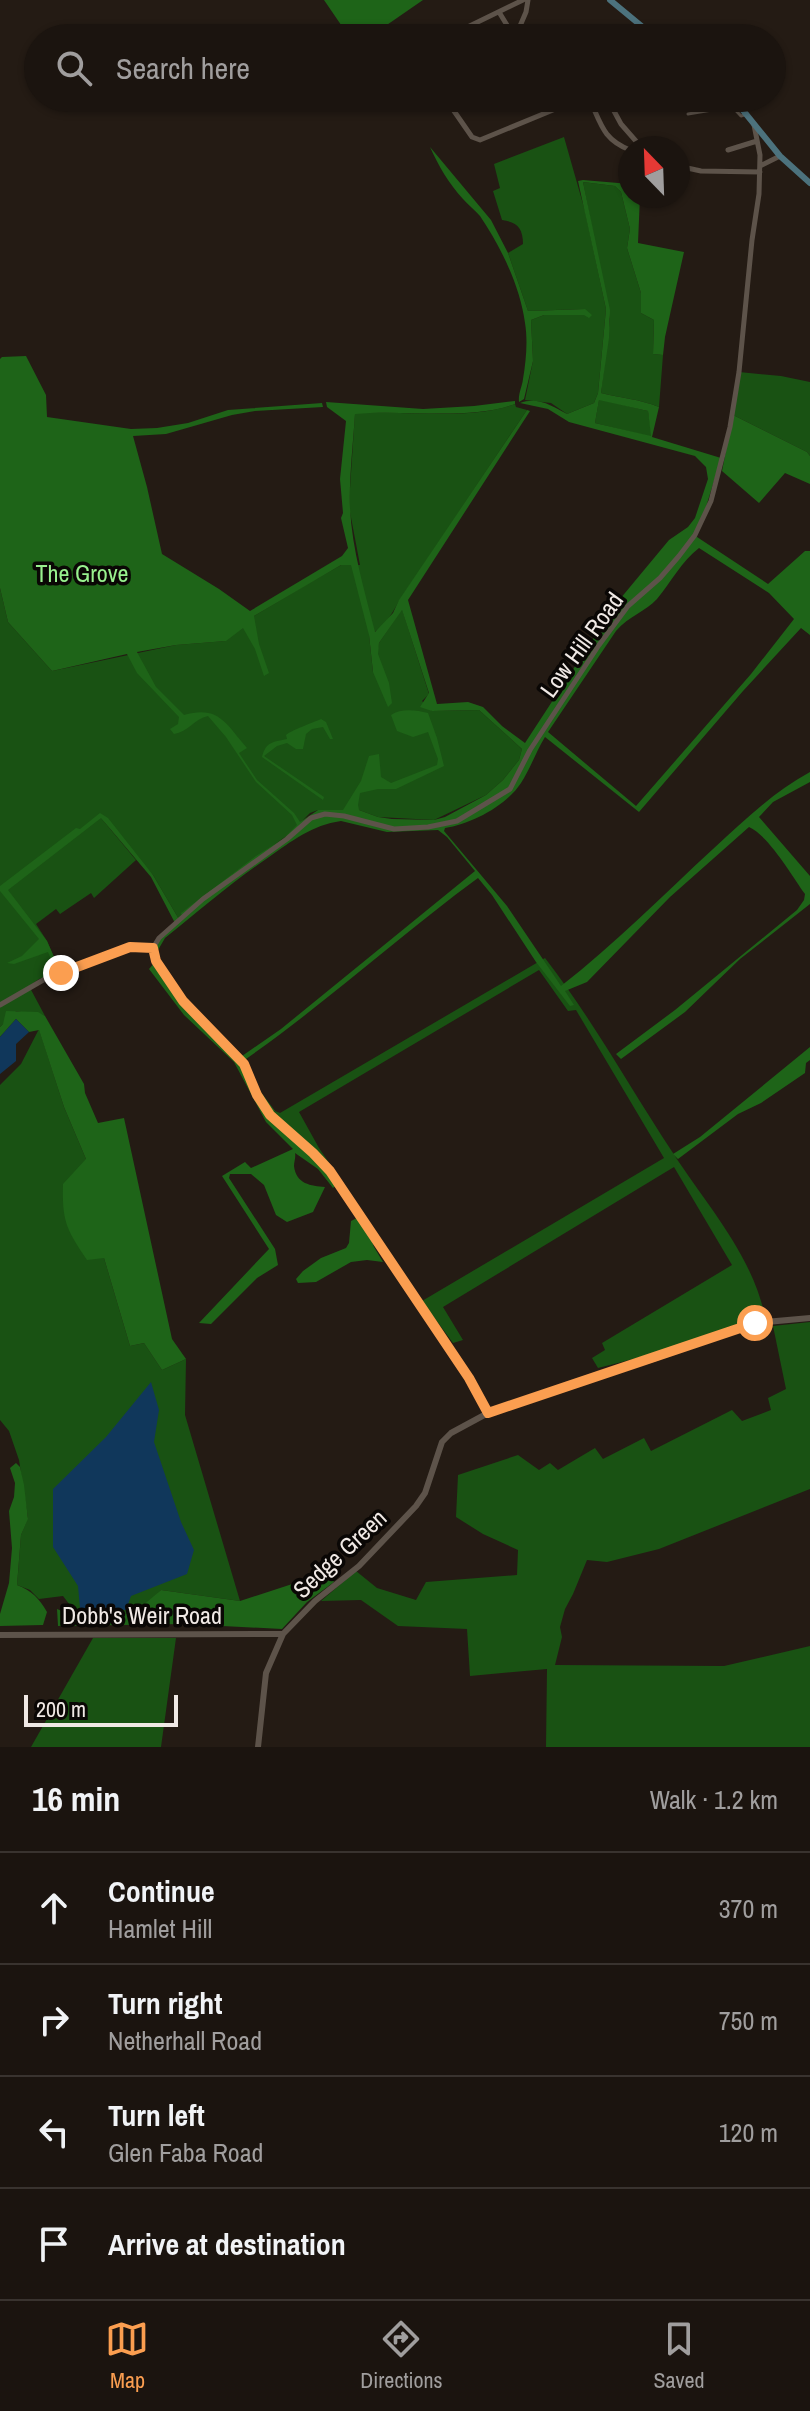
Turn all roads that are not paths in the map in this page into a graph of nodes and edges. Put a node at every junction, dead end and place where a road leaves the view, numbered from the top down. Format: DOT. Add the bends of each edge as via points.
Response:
graph roads {
  1 [pos="526,0"];
  2 [pos="610,0"];
  3 [pos="499,12"];
  4 [pos="474,24"];
  5 [pos="505,24"];
  6 [pos="521,24"];
  7 [pos="639,24"];
  8 [pos="455,112"];
  9 [pos="547,112"];
  10 [pos="595,112"];
  11 [pos="615,112"];
  12 [pos="700,112"];
  13 [pos="737,112"];
  14 [pos="745,112"];
  15 [pos="688,114"];
  16 [pos="748,115"];
  17 [pos="753,123"];
  18 [pos="632,136"];
  19 [pos="757,141"];
  20 [pos="618,145"];
  21 [pos="728,150"];
  22 [pos="780,156"];
  23 [pos="690,168"];
  24 [pos="760,169"];
  25 [pos="810,183"];
  26 [pos="153,948"];
  27 [pos="0,1005"];
  28 [pos="810,1318"];
  29 [pos="488,1413"];
  30 [pos="283,1634"];
  31 [pos="0,1635"];
  32 [pos="258,1747"];
  1 -- 3 [label="street"];
  1 -- 6 [label="street"];
  2 -- 7 [label="main road"];
  3 -- 4 [label="street"];
  3 -- 5 [label="street"];
  8 -- 9 [label="street" via="478,140"];
  10 -- 20 [label="street" via="606,135"];
  11 -- 18 [label="street"];
  12 -- 15 [label="street"];
  13 -- 16 [label="street"];
  14 -- 16 [label="main road"];
  16 -- 17 [label="main road"];
  17 -- 19 [label="street, Low Hill Road"];
  17 -- 22 [label="main road"];
  19 -- 21 [label="street"];
  19 -- 24 [label="street, Low Hill Road"];
  22 -- 24 [label="street"];
  22 -- 25 [label="main road"];
  23 -- 24 [label="street"];
  24 -- 26 [label="street, Low Hill Road" via="736,401 711,501 695,535 599,645 510,789 457,821 428,827 394,829 325,814 311,818 203,899"];
  26 -- 27 [label="street" via="130,947 45,979"];
  26 -- 29 [label="street" via="183,1001 244,1064 270,1115 330,1171"];
  28 -- 29 [label="street, Sedge Green" via="755,1323"];
  29 -- 30 [label="street, Sedge Green" via="442,1442 416,1506"];
  30 -- 31 [label="street, Dobb's Weir Road"];
  30 -- 32 [label="street, Sedge Green" via="266,1673"];
}
